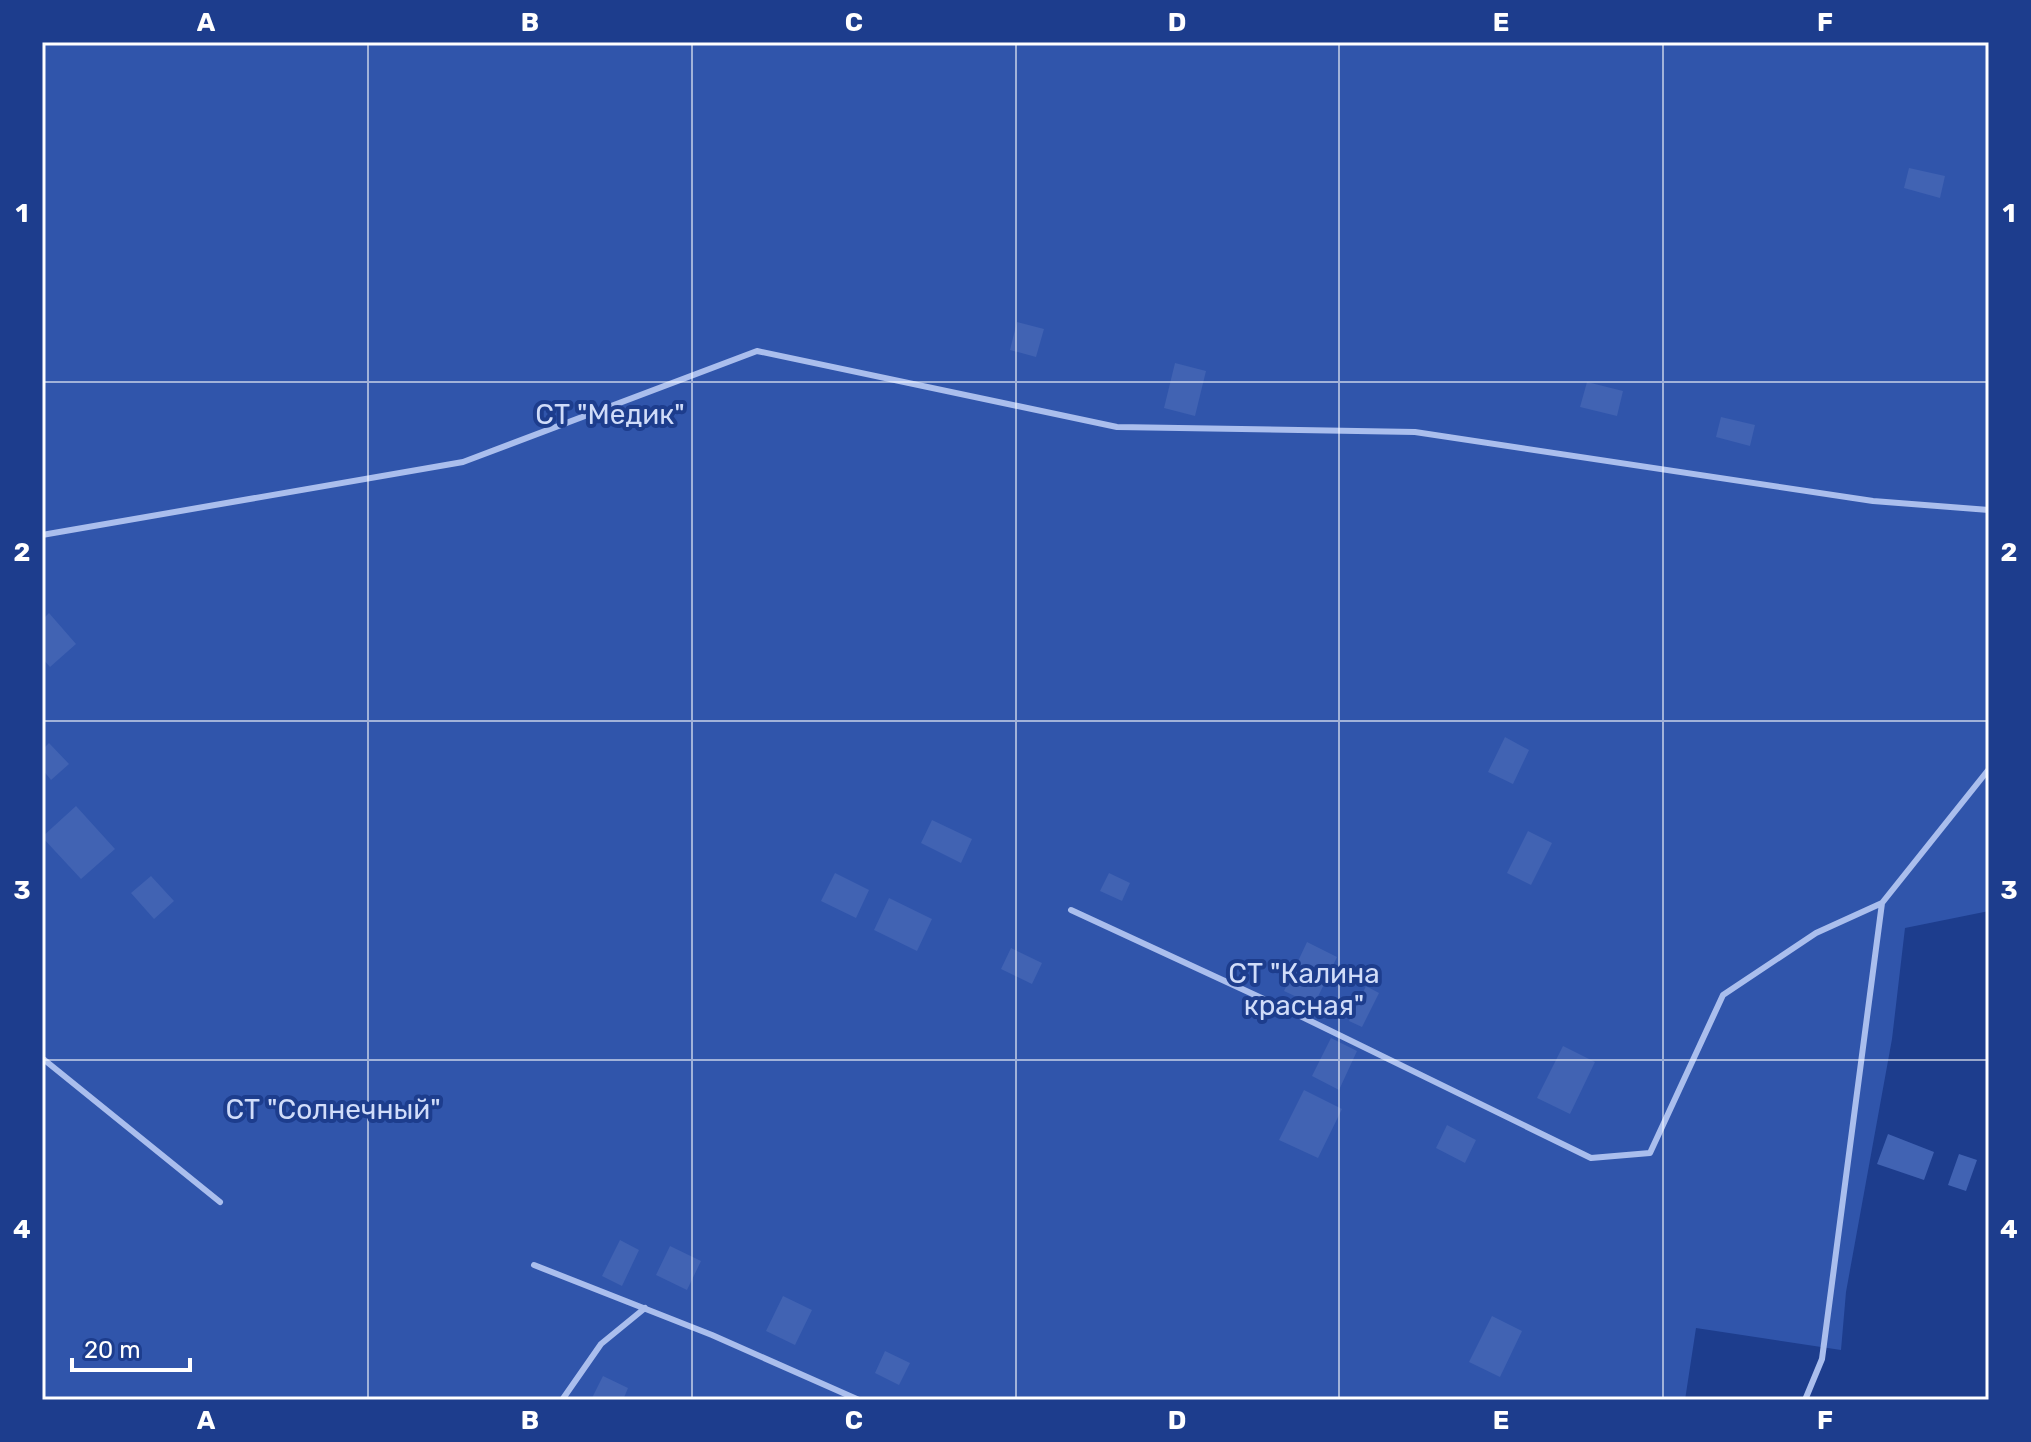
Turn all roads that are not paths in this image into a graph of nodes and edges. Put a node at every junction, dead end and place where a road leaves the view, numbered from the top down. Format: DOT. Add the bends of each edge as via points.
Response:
graph roads {
  1 [pos="1989,510"];
  2 [pos="42,535"];
  3 [pos="1989,769"];
  4 [pos="1882,903"];
  5 [pos="1071,910"];
  6 [pos="42,1058"];
  7 [pos="220,1202"];
  8 [pos="534,1265"];
  9 [pos="645,1308"];
  10 [pos="562,1400"];
  11 [pos="859,1400"];
  12 [pos="1805,1400"];
  1 -- 2 [label="lane" via="1873,501 1415,432 1117,427 757,351 463,462"];
  3 -- 4 [label="lane"];
  4 -- 5 [label="lane" via="1816,933 1723,995 1650,1153 1591,1158"];
  4 -- 12 [label="lane" via="1822,1359"];
  6 -- 7 [label="lane"];
  8 -- 9 [label="lane"];
  9 -- 10 [label="lane" via="601,1344"];
  9 -- 11 [label="lane"];
}
